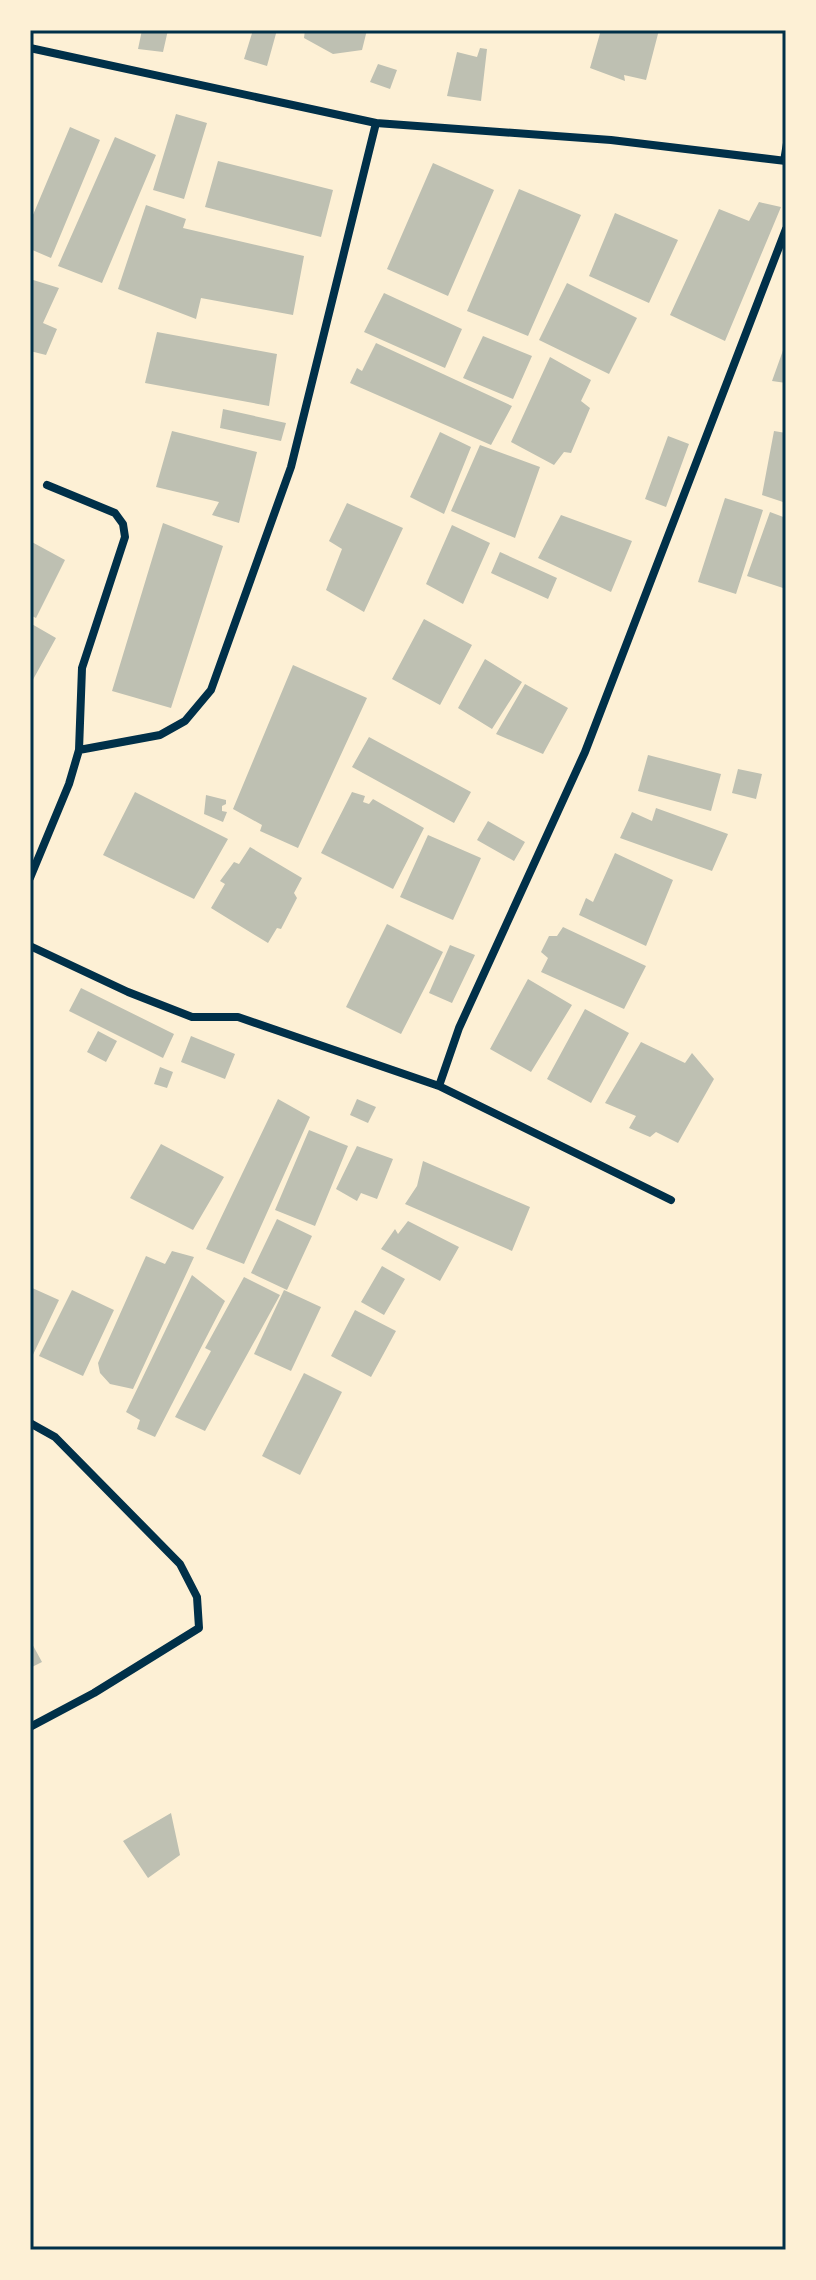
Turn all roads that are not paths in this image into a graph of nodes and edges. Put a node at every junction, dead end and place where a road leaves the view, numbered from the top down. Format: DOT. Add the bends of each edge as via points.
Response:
graph roads {
  1 [pos="30,48"];
  2 [pos="376,123"];
  3 [pos="786,143"];
  4 [pos="784,161"];
  5 [pos="786,229"];
  6 [pos="47,485"];
  7 [pos="79,750"];
  8 [pos="30,878"];
  9 [pos="30,946"];
  10 [pos="439,1086"];
  11 [pos="671,1200"];
  12 [pos="30,1423"];
  13 [pos="30,1727"];
  1 -- 2 [label="street"];
  2 -- 4 [label="street" via="611,140"];
  2 -- 7 [label="street" via="291,467 211,690 185,721 160,735"];
  3 -- 4 [label="lane"];
  5 -- 10 [label="street" via="585,752 459,1028"];
  6 -- 7 [label="street" via="115,513 125,537 82,668"];
  7 -- 8 [label="street"];
  9 -- 10 [label="street" via="192,1017 238,1017"];
  10 -- 11 [label="street"];
  12 -- 13 [label="street" via="55,1437 180,1564 197,1597 199,1628"];
}
